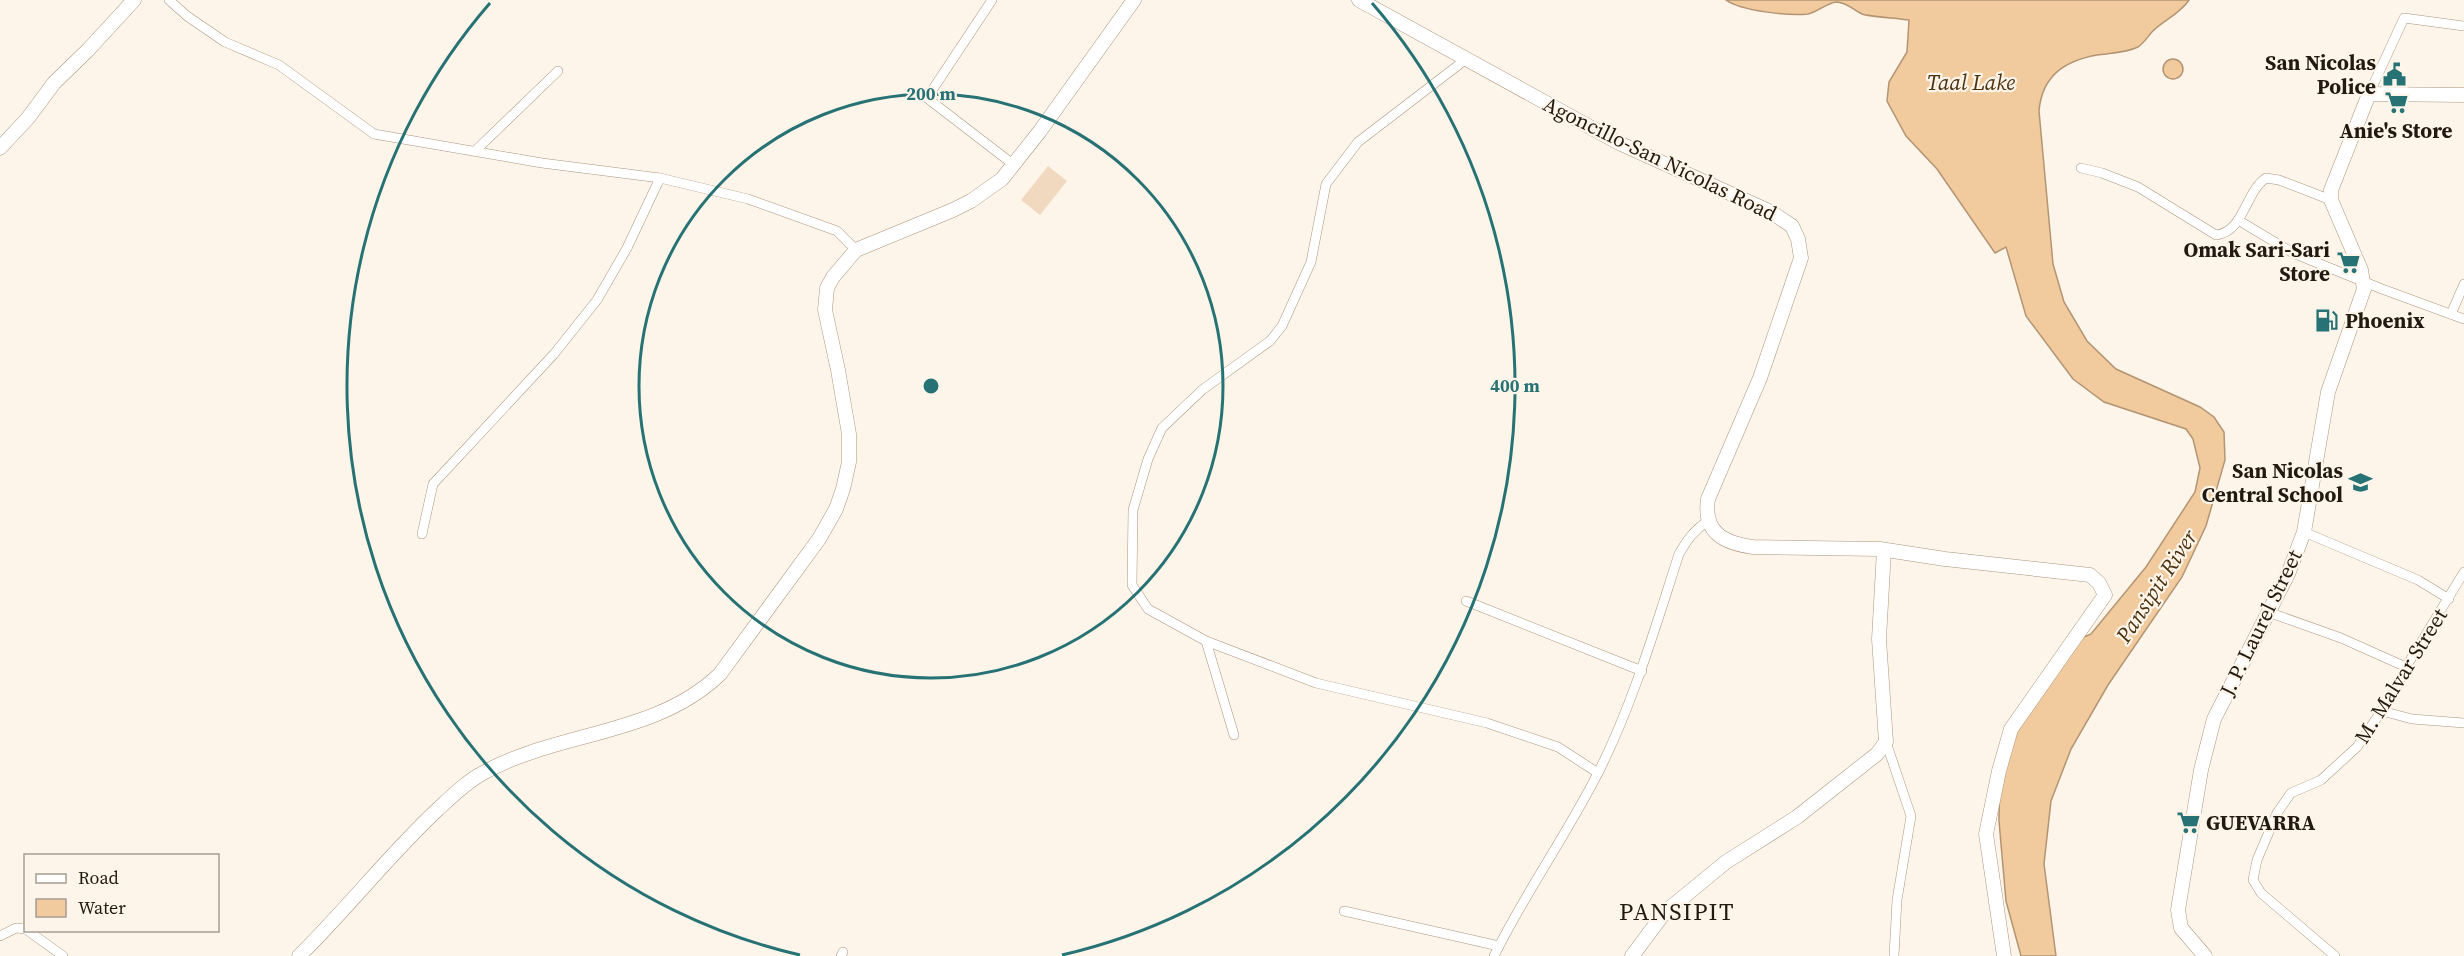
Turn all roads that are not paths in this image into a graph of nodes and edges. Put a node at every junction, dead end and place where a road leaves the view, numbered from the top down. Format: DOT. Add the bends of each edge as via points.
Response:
graph roads {
  1 [pos="134,0"];
  2 [pos="169,0"];
  3 [pos="992,0"];
  4 [pos="1134,0"];
  5 [pos="1359,0"];
  6 [pos="2464,26"];
  7 [pos="1465,60"];
  8 [pos="558,70"];
  9 [pos="2369,94"];
  10 [pos="2464,95"];
  11 [pos="0,147"];
  12 [pos="475,151"];
  13 [pos="1014,165"];
  14 [pos="2081,168"];
  15 [pos="660,178"];
  16 [pos="2331,200"];
  17 [pos="2238,220"];
  18 [pos="856,250"];
  19 [pos="2364,281"];
  20 [pos="2464,284"];
  21 [pos="2451,314"];
  22 [pos="2464,319"];
  23 [pos="1708,521"];
  24 [pos="2304,532"];
  25 [pos="422,534"];
  26 [pos="1884,550"];
  27 [pos="2464,572"];
  28 [pos="2449,599"];
  29 [pos="1466,601"];
  30 [pos="2268,612"];
  31 [pos="1206,641"];
  32 [pos="2406,667"];
  33 [pos="1642,671"];
  34 [pos="2382,711"];
  35 [pos="2464,723"];
  36 [pos="1234,735"];
  37 [pos="1886,742"];
  38 [pos="1598,773"];
  39 [pos="1344,911"];
  40 [pos="24,930"];
  41 [pos="29,932"];
  42 [pos="0,936"];
  43 [pos="1498,946"];
  44 [pos="63,956"];
  45 [pos="299,956"];
  46 [pos="1494,956"];
  47 [pos="1632,956"];
  48 [pos="1894,956"];
  49 [pos="2004,956"];
  50 [pos="2205,956"];
  51 [pos="2335,956"];
  1 -- 11 [label="main road" via="54,83"];
  2 -- 12 [label="street" via="225,42 279,65 374,134"];
  3 -- 13 [label="street" via="927,98"];
  4 -- 13 [label="main road"];
  5 -- 7 [label="main road, Agoncillo-San Nicolas Road"];
  6 -- 9 [label="street" via="2404,18"];
  7 -- 23 [label="main road, Agoncillo-San Nicolas Road" via="1618,143 1771,212 1792,226 1801,249 1797,275 1760,378 1711,493 1706,511"];
  7 -- 31 [label="street" via="1358,142 1326,184 1311,262 1282,326 1270,341 1202,390 1162,428 1148,459 1133,510 1132,585 1148,609"];
  8 -- 12 [label="street"];
  9 -- 10 [label="main road"];
  9 -- 16 [label="main road" via="2336,175"];
  12 -- 15 [label="street"];
  13 -- 18 [label="main road" via="1002,180 971,201"];
  14 -- 17 [label="street" via="2138,187 2216,235 2223,234"];
  15 -- 18 [label="street" via="748,199 837,231"];
  15 -- 25 [label="street" via="597,300 554,354 433,484"];
  16 -- 17 [label="street" via="2273,177 2266,178 2257,186"];
  16 -- 19 [label="main road"];
  17 -- 19 [label="street" via="2293,253"];
  18 -- 45 [label="main road" via="833,277 825,297 849,434 849,462 837,508 819,539 720,674 700,692 654,717 519,757 480,774 416,830"];
  19 -- 21 [label="street"];
  19 -- 24 [label="main road, J. P. Laurel Street" via="2328,392"];
  20 -- 21 [label="street"];
  21 -- 22 [label="street"];
  23 -- 26 [label="main road" via="1718,535 1737,545"];
  23 -- 33 [label="street" via="1697,527 1679,554"];
  24 -- 28 [label="street" via="2418,580"];
  24 -- 30 [label="main road, J. P. Laurel Street"];
  26 -- 37 [label="main road" via="1879,639"];
  26 -- 49 [label="main road" via="2090,575 2105,595 2011,729 1999,771 1986,834"];
  27 -- 28 [label="street, M. Malvar Street"];
  28 -- 32 [label="street, M. Malvar Street"];
  29 -- 33 [label="street"];
  30 -- 32 [label="street"];
  30 -- 50 [label="main road, J. P. Laurel Street" via="2214,719 2201,770 2178,910 2181,928"];
  31 -- 36 [label="street"];
  31 -- 38 [label="street" via="1316,683 1527,736 1558,747"];
  32 -- 34 [label="street, M. Malvar Street"];
  33 -- 38 [label="street"];
  34 -- 35 [label="street" via="2412,719"];
  34 -- 51 [label="street, M. Malvar Street" via="2350,754 2321,780 2291,793 2277,813 2253,880 2260,893"];
  37 -- 47 [label="main road" via="1877,754 1797,817 1726,862 1665,912"];
  37 -- 48 [label="street" via="1911,816 1897,900"];
  38 -- 43 [label="street"];
  39 -- 43 [label="street"];
  40 -- 42 [label="street" via="16,928"];
  41 -- 44 [label="street"];
  43 -- 46 [label="street"];
}
